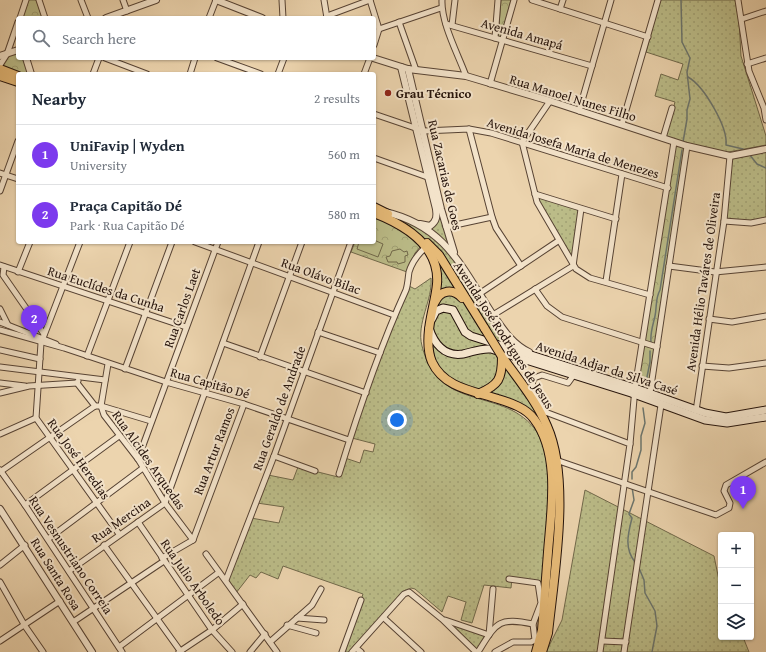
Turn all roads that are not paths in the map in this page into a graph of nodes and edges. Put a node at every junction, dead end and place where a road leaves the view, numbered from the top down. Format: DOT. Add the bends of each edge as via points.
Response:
graph roads {
  1 [pos="26,0"];
  2 [pos="39,0"];
  3 [pos="81,0"];
  4 [pos="123,0"];
  5 [pos="156,0"];
  6 [pos="216,0"];
  7 [pos="282,0"];
  8 [pos="324,0"];
  9 [pos="370,0"];
  10 [pos="442,0"];
  11 [pos="455,0"];
  12 [pos="498,0"];
  13 [pos="514,0"];
  14 [pos="532,0"];
  15 [pos="563,0"];
  16 [pos="611,0"];
  17 [pos="658,0"];
  18 [pos="738,0"];
  19 [pos="441,8"];
  20 [pos="560,8"];
  21 [pos="127,10"];
  22 [pos="766,11"];
  23 [pos="21,16"];
  24 [pos="44,16"];
  25 [pos="87,16"];
  26 [pos="113,16"];
  27 [pos="210,16"];
  28 [pos="257,16"];
  29 [pos="283,16"];
  30 [pos="327,16"];
  31 [pos="330,16"];
  32 [pos="375,16"];
  33 [pos="376,19"];
  34 [pos="742,19"];
  35 [pos="399,22"];
  36 [pos="604,22"];
  37 [pos="449,25"];
  38 [pos="15,29"];
  39 [pos="379,29"];
  40 [pos="648,36"];
  41 [pos="495,38"];
  42 [pos="376,39"];
  43 [pos="502,40"];
  44 [pos="16,51"];
  45 [pos="7,54"];
  46 [pos="0,56"];
  47 [pos="766,58"];
  48 [pos="27,60"];
  49 [pos="98,60"];
  50 [pos="110,60"];
  51 [pos="194,60"];
  52 [pos="222,60"];
  53 [pos="283,60"];
  54 [pos="370,60"];
  55 [pos="376,60"];
  56 [pos="747,64"];
  57 [pos="0,65"];
  58 [pos="592,66"];
  59 [pos="401,68"];
  60 [pos="0,69"];
  61 [pos="408,69"];
  62 [pos="416,70"];
  63 [pos="30,72"];
  64 [pos="94,72"];
  65 [pos="142,72"];
  66 [pos="191,72"];
  67 [pos="256,72"];
  68 [pos="279,72"];
  69 [pos="365,72"];
  70 [pos="16,75"];
  71 [pos="0,76"];
  72 [pos="466,76"];
  73 [pos="0,80"];
  74 [pos="16,81"];
  75 [pos="490,84"];
  76 [pos="16,85"];
  77 [pos="550,101"];
  78 [pos="765,107"];
  79 [pos="672,108"];
  80 [pos="580,111"];
  81 [pos="376,115"];
  82 [pos="766,120"];
  83 [pos="622,124"];
  84 [pos="416,129"];
  85 [pos="469,129"];
  86 [pos="424,131"];
  87 [pos="663,138"];
  88 [pos="522,142"];
  89 [pos="674,142"];
  90 [pos="687,146"];
  91 [pos="16,147"];
  92 [pos="766,149"];
  93 [pos="730,156"];
  94 [pos="376,159"];
  95 [pos="0,173"];
  96 [pos="622,174"];
  97 [pos="6,175"];
  98 [pos="427,177"];
  99 [pos="16,178"];
  100 [pos="435,179"];
  101 [pos="668,188"];
  102 [pos="0,191"];
  103 [pos="535,194"];
  104 [pos="376,208"];
  105 [pos="581,209"];
  106 [pos="385,212"];
  107 [pos="376,214"];
  108 [pos="492,217"];
  109 [pos="616,219"];
  110 [pos="766,220"];
  111 [pos="724,221"];
  112 [pos="411,222"];
  113 [pos="446,227"];
  114 [pos="558,241"];
  115 [pos="29,244"];
  116 [pos="79,244"];
  117 [pos="129,244"];
  118 [pos="171,244"];
  119 [pos="200,244"];
  120 [pos="217,244"];
  121 [pos="258,244"];
  122 [pos="301,244"];
  123 [pos="350,244"];
  124 [pos="426,247"];
  125 [pos="215,250"];
  126 [pos="252,262"];
  127 [pos="459,262"];
  128 [pos="2,266"];
  129 [pos="521,266"];
  130 [pos="573,266"];
  131 [pos="669,266"];
  132 [pos="766,267"];
  133 [pos="18,272"];
  134 [pos="716,272"];
  135 [pos="2,275"];
  136 [pos="290,276"];
  137 [pos="606,282"];
  138 [pos="63,286"];
  139 [pos="535,289"];
  140 [pos="333,292"];
  141 [pos="479,294"];
  142 [pos="650,295"];
  143 [pos="108,301"];
  144 [pos="470,305"];
  145 [pos="432,307"];
  146 [pos="0,309"];
  147 [pos="145,313"];
  148 [pos="394,314"];
  149 [pos="493,315"];
  150 [pos="766,316"];
  151 [pos="709,319"];
  152 [pos="0,322"];
  153 [pos="8,325"];
  154 [pos="429,325"];
  155 [pos="186,327"];
  156 [pos="0,330"];
  157 [pos="318,332"];
  158 [pos="43,338"];
  159 [pos="642,343"];
  160 [pos="223,344"];
  161 [pos="657,347"];
  162 [pos="0,350"];
  163 [pos="380,353"];
  164 [pos="87,356"];
  165 [pos="502,356"];
  166 [pos="260,357"];
  167 [pos="40,360"];
  168 [pos="543,360"];
  169 [pos="766,363"];
  170 [pos="108,364"];
  171 [pos="702,366"];
  172 [pos="0,367"];
  173 [pos="125,369"];
  174 [pos="38,371"];
  175 [pos="305,372"];
  176 [pos="79,376"];
  177 [pos="573,376"];
  178 [pos="105,380"];
  179 [pos="166,382"];
  180 [pos="0,383"];
  181 [pos="77,383"];
  182 [pos="29,386"];
  183 [pos="37,386"];
  184 [pos="635,391"];
  185 [pos="204,392"];
  186 [pos="366,392"];
  187 [pos="0,393"];
  188 [pos="650,393"];
  189 [pos="478,394"];
  190 [pos="244,404"];
  191 [pos="661,404"];
  192 [pos="94,406"];
  193 [pos="101,406"];
  194 [pos="766,410"];
  195 [pos="543,411"];
  196 [pos="696,411"];
  197 [pos="766,417"];
  198 [pos="36,418"];
  199 [pos="287,419"];
  200 [pos="720,420"];
  201 [pos="151,421"];
  202 [pos="0,434"];
  203 [pos="119,436"];
  204 [pos="49,438"];
  205 [pos="349,440"];
  206 [pos="630,444"];
  207 [pos="274,456"];
  208 [pos="138,459"];
  209 [pos="556,460"];
  210 [pos="766,462"];
  211 [pos="143,468"];
  212 [pos="73,470"];
  213 [pos="0,471"];
  214 [pos="315,471"];
  215 [pos="338,474"];
  216 [pos="624,482"];
  217 [pos="648,491"];
  218 [pos="97,503"];
  219 [pos="165,503"];
  220 [pos="25,504"];
  221 [pos="0,509"];
  222 [pos="138,522"];
  223 [pos="119,534"];
  224 [pos="48,539"];
  225 [pos="192,540"];
  226 [pos="25,545"];
  227 [pos="104,545"];
  228 [pos="206,554"];
  229 [pos="163,559"];
  230 [pos="0,565"];
  231 [pos="69,570"];
  232 [pos="218,573"];
  233 [pos="509,579"];
  234 [pos="226,580"];
  235 [pos="0,582"];
  236 [pos="132,583"];
  237 [pos="320,589"];
  238 [pos="493,589"];
  239 [pos="189,594"];
  240 [pos="361,600"];
  241 [pos="60,601"];
  242 [pos="543,603"];
  243 [pos="243,604"];
  244 [pos="94,608"];
  245 [pos="156,617"];
  246 [pos="297,618"];
  247 [pos="384,618"];
  248 [pos="442,619"];
  249 [pos="324,620"];
  250 [pos="73,622"];
  251 [pos="533,624"];
  252 [pos="288,625"];
  253 [pos="25,626"];
  254 [pos="212,630"];
  255 [pos="316,633"];
  256 [pos="265,634"];
  257 [pos="489,635"];
  258 [pos="0,641"];
  259 [pos="602,641"];
  260 [pos="270,642"];
  261 [pos="626,642"];
  262 [pos="119,647"];
  263 [pos="354,650"];
  264 [pos="43,652"];
  265 [pos="92,652"];
  266 [pos="122,652"];
  267 [pos="181,652"];
  268 [pos="232,652"];
  269 [pos="250,652"];
  270 [pos="277,652"];
  271 [pos="342,652"];
  272 [pos="361,652"];
  273 [pos="421,652"];
  274 [pos="477,652"];
  275 [pos="495,652"];
  276 [pos="536,652"];
  277 [pos="542,652"];
  278 [pos="600,652"];
  279 [pos="624,652"];
  1 -- 23 [label="street"];
  2 -- 24 [label="street"];
  3 -- 25 [label="street"];
  4 -- 21 [label="street"];
  5 -- 21 [label="street"];
  6 -- 27 [label="street"];
  6 -- 28 [label="street"];
  7 -- 29 [label="street"];
  8 -- 30 [label="street"];
  9 -- 31 [label="street"];
  9 -- 32 [label="street"];
  10 -- 19 [label="street"];
  11 -- 37 [label="street"];
  12 -- 41 [label="street"];
  13 -- 43 [label="street"];
  14 -- 20 [label="street"];
  15 -- 20 [label="street"];
  16 -- 36 [label="street"];
  17 -- 40 [label="street"];
  18 -- 34 [label="street"];
  19 -- 35 [label="street"];
  19 -- 37 [label="street"];
  20 -- 36 [label="street"];
  21 -- 26 [label="street"];
  22 -- 34 [label="street"];
  33 -- 39 [label="street"];
  34 -- 56 [label="street"];
  35 -- 39 [label="street"];
  35 -- 62 [label="street"];
  36 -- 40 [label="street"];
  36 -- 58 [label="street"];
  37 -- 41 [label="street, Avenida Amapá"];
  37 -- 72 [label="street"];
  38 -- 45 [label="street"];
  39 -- 42 [label="street"];
  40 -- 83 [label="street"];
  41 -- 43 [label="street, Avenida Amapá"];
  43 -- 58 [label="street, Avenida Amapá"];
  43 -- 75 [label="street"];
  44 -- 45 [label="street"];
  45 -- 46 [label="street"];
  45 -- 57 [label="street"];
  47 -- 56 [label="street"];
  48 -- 63 [label="street"];
  49 -- 64 [label="street"];
  50 -- 65 [label="street"];
  51 -- 66 [label="street"];
  52 -- 67 [label="street"];
  53 -- 68 [label="street"];
  54 -- 69 [label="street"];
  55 -- 59 [label="street, Rua Manoel Nunes Filho"];
  56 -- 78 [label="street"];
  58 -- 80 [label="street"];
  59 -- 61 [label="street, Rua Manoel Nunes Filho"];
  59 -- 84 [label="street, Rua Zacarias de Goes"];
  60 -- 70 [label="main road"];
  61 -- 62 [label="street, Rua Manoel Nunes Filho"];
  61 -- 86 [label="street, Rua Zacarias de Goes"];
  62 -- 72 [label="street, Rua Manoel Nunes Filho"];
  71 -- 74 [label="main road"];
  72 -- 75 [label="street, Rua Manoel Nunes Filho"];
  73 -- 76 [label="street"];
  75 -- 77 [label="street, Rua Manoel Nunes Filho"];
  77 -- 80 [label="street, Rua Manoel Nunes Filho"];
  77 -- 88 [label="street"];
  78 -- 82 [label="street"];
  79 -- 87 [label="street"];
  80 -- 83 [label="street, Rua Manoel Nunes Filho"];
  81 -- 84 [label="street, Avenida Josefa Maria de Menezes"];
  83 -- 87 [label="street, Rua Manoel Nunes Filho"];
  84 -- 86 [label="street, Avenida Josefa Maria de Menezes"];
  84 -- 98 [label="street, Rua Zacarias de Goes"];
  85 -- 86 [label="street, Avenida Josefa Maria de Menezes"];
  85 -- 88 [label="street, Avenida Josefa Maria de Menezes"];
  85 -- 108 [label="street"];
  86 -- 100 [label="street, Rua Zacarias de Goes"];
  87 -- 89 [label="street, Rua Manoel Nunes Filho"];
  88 -- 96 [label="street, Avenida Josefa Maria de Menezes"];
  88 -- 103 [label="street"];
  89 -- 90 [label="street, Rua Manoel Nunes Filho"];
  89 -- 101 [label="street"];
  90 -- 93 [label="street, Rua Manoel Nunes Filho"];
  90 -- 131 [label="street"];
  91 -- 97 [label="street"];
  92 -- 93 [label="street"];
  93 -- 111 [label="street, Avenida Hélio Taváres de Oliveira"];
  94 -- 98 [label="street"];
  95 -- 97 [label="street"];
  96 -- 101 [label="street, Avenida Josefa Maria de Menezes"];
  96 -- 109 [label="street"];
  97 -- 99 [label="street"];
  97 -- 102 [label="street"];
  98 -- 100 [label="street"];
  98 -- 112 [label="street, Rua Zacarias de Goes" via="437,218 430,226"];
  100 -- 113 [label="street, Rua Zacarias de Goes"];
  101 -- 142 [label="street"];
  103 -- 105 [label="street"];
  103 -- 114 [label="street"];
  104 -- 106 [label="main road, Avenida José Rodrigues de Jesus"];
  105 -- 109 [label="street"];
  105 -- 130 [label="street"];
  106 -- 112 [label="street" via="399,215"];
  106 -- 144 [label="main road, Avenida José Rodrigues de Jesus" via="411,227 439,255"];
  107 -- 124 [label="main road, Avenida José Rodrigues de Jesus" via="408,230"];
  108 -- 113 [label="street"];
  108 -- 129 [label="street" via="496,228"];
  109 -- 137 [label="street"];
  110 -- 111 [label="street" via="738,223"];
  111 -- 134 [label="street, Avenida Hélio Taváres de Oliveira"];
  112 -- 127 [label="street" via="437,236"];
  113 -- 127 [label="street, Rua Zacarias de Goes"];
  114 -- 129 [label="street"];
  114 -- 130 [label="street"];
  115 -- 133 [label="street"];
  116 -- 138 [label="street, Rua José Heredias"];
  117 -- 143 [label="street"];
  118 -- 147 [label="street"];
  119 -- 125 [label="street, Rua Olávo Bilac"];
  120 -- 125 [label="street, Rua Carlos Laet"];
  121 -- 126 [label="street"];
  122 -- 136 [label="street"];
  123 -- 140 [label="street, Rua Geraldo de Andrade"];
  124 -- 145 [label="main road, Avenida José Rodrigues de Jesus" via="435,263 437,273"];
  124 -- 148 [label="street" via="411,266 407,288"];
  125 -- 126 [label="street, Rua Olávo Bilac"];
  125 -- 155 [label="street, Rua Carlos Laet"];
  126 -- 136 [label="street, Rua Olávo Bilac"];
  126 -- 160 [label="street"];
  127 -- 141 [label="street"];
  128 -- 133 [label="street, Rua Euclídes da Cunha"];
  128 -- 135 [label="street"];
  129 -- 141 [label="street"];
  130 -- 137 [label="street" via="585,275"];
  130 -- 139 [label="street"];
  131 -- 134 [label="street"];
  131 -- 161 [label="street"];
  132 -- 134 [label="street"];
  133 -- 138 [label="street, Rua Euclídes da Cunha"];
  134 -- 151 [label="street, Avenida Hélio Taváres de Oliveira"];
  135 -- 158 [label="street"];
  136 -- 140 [label="street, Rua Olávo Bilac"];
  136 -- 166 [label="street"];
  137 -- 142 [label="street"];
  138 -- 143 [label="street, Rua Euclídes da Cunha"];
  138 -- 158 [label="street, Rua José Heredias"];
  139 -- 149 [label="street"];
  139 -- 159 [label="street" via="551,311 562,317"];
  140 -- 148 [label="street, Rua Olávo Bilac"];
  140 -- 157 [label="street, Rua Geraldo de Andrade"];
  141 -- 149 [label="street"];
  142 -- 159 [label="street"];
  143 -- 147 [label="street, Rua Euclídes da Cunha"];
  143 -- 164 [label="street"];
  144 -- 145 [label="main road" via="455,292 449,291 440,295"];
  144 -- 165 [label="main road, Avenida José Rodrigues de Jesus, bridge"];
  145 -- 154 [label="main road, Avenida José Rodrigues de Jesus"];
  146 -- 153 [label="street"];
  147 -- 155 [label="street, Rua Euclídes da Cunha"];
  147 -- 173 [label="street"];
  148 -- 163 [label="street"];
  149 -- 168 [label="street" via="511,339"];
  150 -- 151 [label="street" via="732,322"];
  151 -- 171 [label="street, Avenida Hélio Taváres de Oliveira"];
  152 -- 153 [label="street, Rua Capitão Dé"];
  153 -- 158 [label="street, Rua Capitão Dé"];
  154 -- 168 [label="main road, Avenida Adjar da Silva Casé" via="436,311 448,308 453,310 465,332 474,337"];
  154 -- 177 [label="main road, Avenida Adjar da Silva Casé" via="434,341 448,353 464,354 484,348 490,349"];
  154 -- 189 [label="main road, Avenida José Rodrigues de Jesus" via="428,351 438,371 454,384"];
  155 -- 179 [label="street, Rua Carlos Laet"];
  156 -- 158 [label="street, Rua Capitão Dé"];
  157 -- 163 [label="street"];
  157 -- 175 [label="street, Rua Geraldo de Andrade"];
  158 -- 164 [label="street, Rua Capitão Dé"];
  158 -- 167 [label="street, Rua José Heredias"];
  159 -- 161 [label="street"];
  159 -- 184 [label="street"];
  160 -- 166 [label="street"];
  160 -- 185 [label="street"];
  161 -- 188 [label="street"];
  162 -- 167 [label="street"];
  163 -- 186 [label="street"];
  164 -- 170 [label="street, Rua Capitão Dé"];
  165 -- 189 [label="main road" via="501,377 496,385"];
  165 -- 195 [label="main road, Avenida José Rodrigues de Jesus"];
  166 -- 175 [label="street"];
  167 -- 174 [label="street, Rua José Heredias"];
  168 -- 184 [label="main road, Avenida Adjar da Silva Casé"];
  169 -- 171 [label="street" via="729,368"];
  170 -- 173 [label="street, Rua Capitão Dé"];
  170 -- 178 [label="street, Rua Alcides Arquedas"];
  171 -- 196 [label="street, Avenida Hélio Taváres de Oliveira"];
  172 -- 174 [label="street"];
  173 -- 179 [label="street, Rua Capitão Dé"];
  174 -- 176 [label="street"];
  174 -- 183 [label="street, Rua José Heredias"];
  175 -- 186 [label="street"];
  175 -- 199 [label="street, Rua Geraldo de Andrade"];
  176 -- 178 [label="street"];
  176 -- 181 [label="street"];
  177 -- 184 [label="main road, Avenida Adjar da Silva Casé"];
  177 -- 195 [label="street" via="568,383 542,375 534,378 533,392"];
  178 -- 193 [label="street, Rua Alcides Arquedas"];
  179 -- 185 [label="street, Rua Capitão Dé"];
  179 -- 201 [label="street, Rua Carlos Laet"];
  180 -- 182 [label="street"];
  181 -- 183 [label="street"];
  181 -- 192 [label="street"];
  182 -- 183 [label="street"];
  182 -- 187 [label="street"];
  183 -- 198 [label="street, Rua José Heredias"];
  184 -- 188 [label="main road, Avenida Adjar da Silva Casé"];
  184 -- 191 [label="main road, Avenida Adjar da Silva Casé"];
  184 -- 206 [label="street"];
  185 -- 190 [label="street, Rua Capitão Dé"];
  185 -- 219 [label="street"];
  186 -- 205 [label="street"];
  188 -- 196 [label="main road, Avenida Adjar da Silva Casé"];
  189 -- 242 [label="main road, Avenida José Rodrigues de Jesus" via="513,404 524,411 534,420 543,436 550,459 552,484"];
  190 -- 199 [label="street, Rua Capitão Dé"];
  190 -- 225 [label="street, Rua Artur Ramos"];
  191 -- 200 [label="main road, Avenida Adjar da Silva Casé" via="705,420"];
  191 -- 217 [label="street"];
  192 -- 193 [label="street"];
  192 -- 204 [label="street"];
  193 -- 201 [label="street"];
  193 -- 203 [label="street, Rua Alcides Arquedas" via="104,415"];
  194 -- 200 [label="main road"];
  195 -- 206 [label="street"];
  195 -- 209 [label="main road, Avenida José Rodrigues de Jesus"];
  196 -- 200 [label="main road, Avenida Adjar da Silva Casé"];
  197 -- 200 [label="main road"];
  198 -- 202 [label="street"];
  198 -- 204 [label="street, Rua José Heredias"];
  199 -- 205 [label="street, Rua Capitão Dé"];
  199 -- 207 [label="street, Rua Geraldo de Andrade"];
  201 -- 208 [label="street, Rua Carlos Laet"];
  203 -- 208 [label="street, Rua Alcides Arquedas"];
  203 -- 212 [label="street"];
  204 -- 212 [label="street, Rua José Heredias"];
  204 -- 213 [label="street"];
  205 -- 215 [label="street"];
  206 -- 216 [label="street"];
  207 -- 214 [label="street"];
  207 -- 234 [label="street, Rua Geraldo de Andrade"];
  208 -- 211 [label="street, Rua Alcides Arquedas"];
  209 -- 216 [label="street"];
  209 -- 277 [label="main road, Avenida José Rodrigues de Jesus" via="560,508 548,633"];
  210 -- 217 [label="street" via="726,485 724,491 730,508 718,515"];
  211 -- 218 [label="street"];
  211 -- 219 [label="street, Rua Alcides Arquedas"];
  212 -- 218 [label="street, Rua José Heredias"];
  212 -- 220 [label="street"];
  213 -- 220 [label="street, Rua Vesnustriano Correia"];
  216 -- 217 [label="street"];
  216 -- 259 [label="street"];
  217 -- 261 [label="street"];
  218 -- 223 [label="street, Rua José Heredias"];
  218 -- 224 [label="street"];
  219 -- 222 [label="street, Rua Mercina"];
  219 -- 225 [label="street, Rua Alcides Arquedas"];
  220 -- 224 [label="street, Rua Vesnustriano Correia"];
  221 -- 226 [label="street, Rua Santa Rosa"];
  222 -- 223 [label="street, Rua Mercina"];
  222 -- 229 [label="street, Rua Julio Arboledo"];
  223 -- 227 [label="street, Rua Mercina"];
  224 -- 231 [label="street, Rua Vesnustriano Correia"];
  225 -- 229 [label="street"];
  226 -- 230 [label="street"];
  226 -- 241 [label="street, Rua Santa Rosa"];
  227 -- 231 [label="street, Rua Mercina"];
  227 -- 236 [label="street"];
  228 -- 232 [label="street"];
  229 -- 236 [label="street"];
  229 -- 239 [label="street, Rua Julio Arboledo"];
  231 -- 244 [label="street, Rua Vesnustriano Correia"];
  232 -- 234 [label="street"];
  232 -- 239 [label="street"];
  233 -- 242 [label="street" via="536,582"];
  234 -- 243 [label="street"];
  235 -- 253 [label="street"];
  236 -- 244 [label="street"];
  236 -- 245 [label="street"];
  237 -- 246 [label="street" via="315,601"];
  238 -- 257 [label="street"];
  239 -- 245 [label="street"];
  239 -- 254 [label="street, Rua Julio Arboledo"];
  240 -- 271 [label="street"];
  241 -- 250 [label="street, Rua Santa Rosa"];
  241 -- 253 [label="street"];
  242 -- 251 [label="street"];
  242 -- 276 [label="main road, Avenida José Rodrigues de Jesus" via="542,630"];
  243 -- 254 [label="street"];
  243 -- 256 [label="street"];
  244 -- 250 [label="street"];
  244 -- 262 [label="street, Rua Vesnustriano Correia"];
  245 -- 262 [label="street"];
  245 -- 267 [label="street"];
  246 -- 249 [label="street"];
  246 -- 252 [label="street"];
  247 -- 248 [label="street" via="404,594 409,592"];
  247 -- 263 [label="street"];
  247 -- 273 [label="street"];
  248 -- 257 [label="street"];
  248 -- 274 [label="street"];
  250 -- 265 [label="street, Rua Santa Rosa"];
  251 -- 257 [label="street" via="509,620 496,626"];
  251 -- 275 [label="street" via="535,641 513,642"];
  252 -- 255 [label="street"];
  252 -- 260 [label="street"];
  253 -- 258 [label="street"];
  253 -- 264 [label="street"];
  254 -- 267 [label="street"];
  254 -- 268 [label="street, Rua Julio Arboledo"];
  256 -- 260 [label="street"];
  256 -- 269 [label="street"];
  257 -- 274 [label="street"];
  259 -- 261 [label="street"];
  259 -- 278 [label="street"];
  260 -- 270 [label="street"];
  261 -- 279 [label="street"];
  262 -- 266 [label="street, Rua Vesnustriano Correia"];
  263 -- 272 [label="street"];
}
